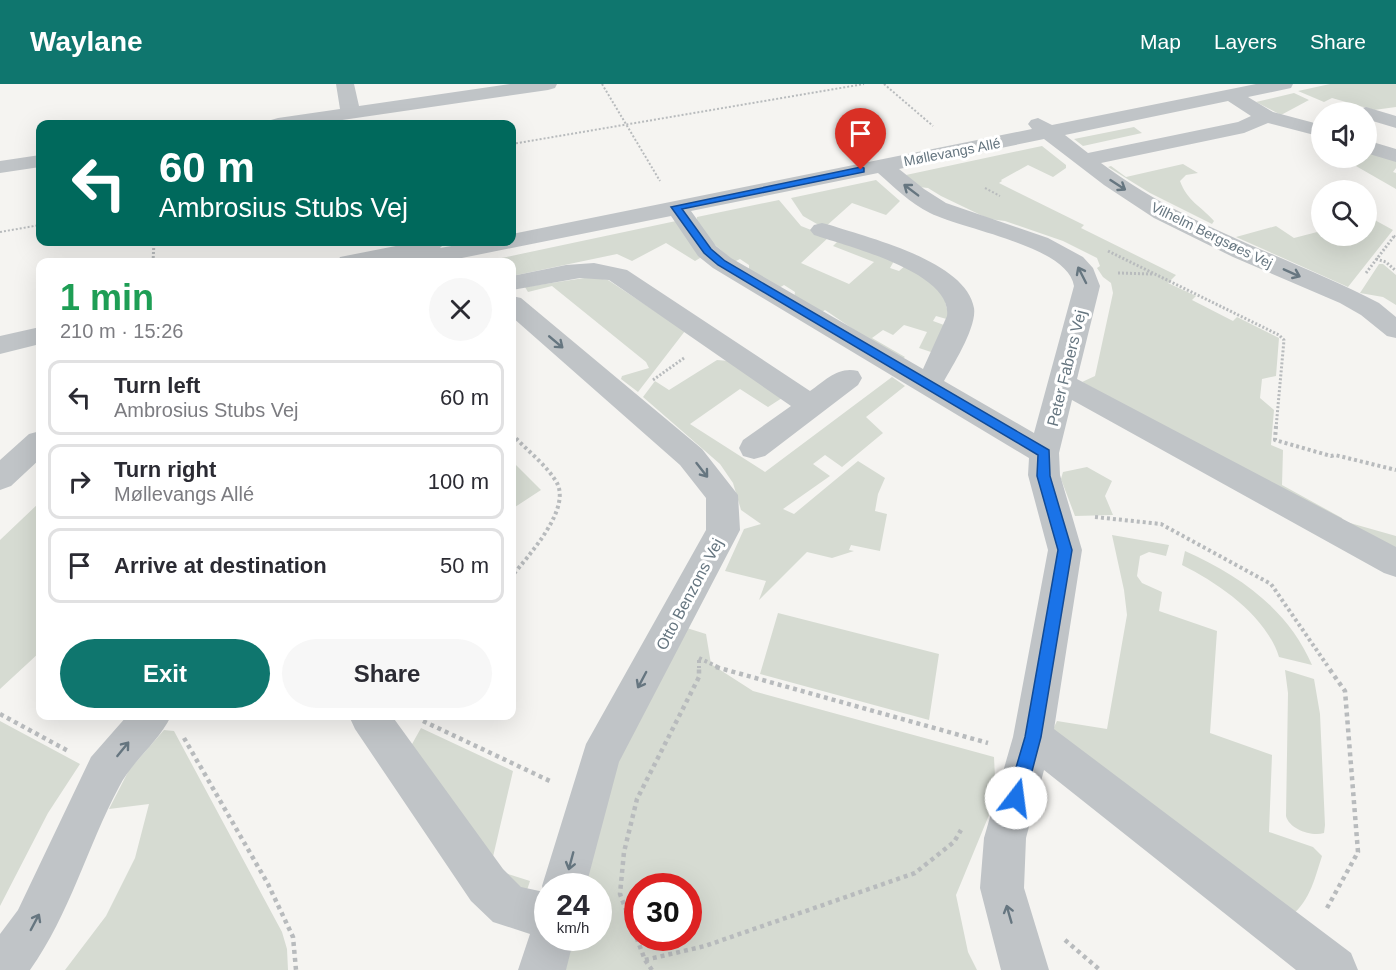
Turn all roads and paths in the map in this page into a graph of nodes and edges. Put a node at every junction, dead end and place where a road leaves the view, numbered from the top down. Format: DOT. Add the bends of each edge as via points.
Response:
graph roads {
  1 [pos="345,84"];
  2 [pos="548,84"];
  3 [pos="602,84"];
  4 [pos="864,84"];
  5 [pos="884,84"];
  6 [pos="1284,84"];
  7 [pos="1235,89"];
  8 [pos="351,114"];
  9 [pos="1266,116"];
  10 [pos="1377,116"];
  11 [pos="307,120"];
  12 [pos="1396,122"];
  13 [pos="626,124"];
  14 [pos="1044,128"];
  15 [pos="1311,128"];
  16 [pos="952,141"];
  17 [pos="516,143"];
  18 [pos="1377,150"];
  19 [pos="1396,156"];
  20 [pos="1083,160"];
  21 [pos="36,161"];
  22 [pos="883,166"];
  23 [pos="0,167"];
  24 [pos="985,188"];
  25 [pos="1002,197"];
  26 [pos="673,203"];
  27 [pos="36,226"];
  28 [pos="516,229"];
  29 [pos="822,230"];
  30 [pos="0,232"];
  31 [pos="1396,234"];
  32 [pos="431,246"];
  33 [pos="1103,248"];
  34 [pos="486,255"];
  35 [pos="370,258"];
  36 [pos="453,258"];
  37 [pos="1396,271"];
  38 [pos="516,282"];
  39 [pos="516,307"];
  40 [pos="36,325"];
  41 [pos="1396,330"];
  42 [pos="0,332"];
  43 [pos="36,337"];
  44 [pos="712,340"];
  45 [pos="0,345"];
  46 [pos="848,378"];
  47 [pos="1063,383"];
  48 [pos="928,385"];
  49 [pos="631,405"];
  50 [pos="810,405"];
  51 [pos="516,438"];
  52 [pos="36,446"];
  53 [pos="754,448"];
  54 [pos="1044,453"];
  55 [pos="1396,470"];
  56 [pos="0,478"];
  57 [pos="1055,513"];
  58 [pos="1396,563"];
  59 [pos="516,571"];
  60 [pos="670,629"];
  61 [pos="699,658"];
  62 [pos="0,714"];
  63 [pos="372,720"];
  64 [pos="165,723"];
  65 [pos="440,728"];
  66 [pos="986,742"];
  67 [pos="1030,748"];
  68 [pos="986,754"];
  69 [pos="105,771"];
  70 [pos="588,800"];
  71 [pos="964,824"];
  72 [pos="568,873"];
  73 [pos="534,912"];
  74 [pos="547,951"];
  75 [pos="1320,959"];
  76 [pos="645,960"];
  77 [pos="2,970"];
  78 [pos="296,970"];
  79 [pos="542,970"];
  80 [pos="652,970"];
  81 [pos="1025,970"];
  1 -- 8 [label="street"];
  2 -- 8 [label="street"];
  3 -- 13 [label="path"];
  4 -- 13 [label="path"];
  5 -- 16 [label="path"];
  6 -- 7 [label="street, Møllevangs Allé"];
  7 -- 9 [label="street"];
  7 -- 14 [label="street, Møllevangs Allé"];
  8 -- 11 [label="street"];
  9 -- 15 [label="street"];
  9 -- 20 [label="street" via="1244,127"];
  10 -- 12 [label="street"];
  13 -- 17 [label="path"];
  13 -- 26 [label="path"];
  14 -- 16 [label="street, Møllevangs Allé"];
  14 -- 20 [label="street, Vilhelm Bergsøes Vej"];
  14 -- 22 [label="street, Møllevangs Allé"];
  16 -- 26 [label="street, Møllevangs Allé"];
  18 -- 19 [label="street"];
  20 -- 41 [label="street, Vilhelm Bergsøes Vej, one-way" via="1168,215 1349,298"];
  21 -- 23 [label="street"];
  22 -- 26 [label="street, Møllevangs Allé"];
  47 -- 22 [label="street, Peter Fabers Vej, one-way" via="1087,286 1084,273 1050,247 937,208"];
  24 -- 25 [label="path"];
  26 -- 28 [label="street, Møllevangs Allé"];
  26 -- 34 [label="street, Møllevangs Allé"];
  26 -- 48 [label="street" via="708,251 722,263"];
  27 -- 30 [label="path"];
  29 -- 48 [label="street" via="931,272 952,289 961,309 959,321"];
  31 -- 37 [label="path" via="1376,259"];
  32 -- 35 [label="street"];
  33 -- 55 [label="path" via="1279,334 1284,340 1275,440"];
  34 -- 36 [label="street, Møllevangs Allé"];
  38 -- 44 [label="street" via="592,269 607,270"];
  39 -- 49 [label="street, Otto Benzons Vej, one-way"];
  40 -- 42 [label="street"];
  43 -- 45 [label="street"];
  44 -- 49 [label="path" via="656,377"];
  44 -- 50 [label="street"];
  46 -- 50 [label="street"];
  47 -- 54 [label="street, Peter Fabers Vej"];
  47 -- 58 [label="street"];
  48 -- 54 [label="street"];
  49 -- 60 [label="street, Otto Benzons Vej, one-way" via="691,457 722,495 723,530"];
  50 -- 53 [label="street"];
  51 -- 59 [label="path" via="559,486 561,499 547,529"];
  52 -- 56 [label="street"];
  54 -- 57 [label="street, Peter Fabers Vej" via="1044,476"];
  57 -- 67 [label="street, Peter Fabers Vej" via="1065,550"];
  57 -- 75 [label="path" via="1161,524 1271,584 1346,692 1358,852"];
  60 -- 61 [label="path" via="693,642"];
  60 -- 70 [label="street, Otto Benzons Vej, one-way" via="600,758"];
  61 -- 66 [label="path" via="752,678"];
  61 -- 76 [label="path" via="699,676 638,799 624,852 620,894"];
  62 -- 69 [label="path"];
  63 -- 73 [label="street" via="488,885 509,906"];
  69 -- 64 [label="street, one-way"];
  64 -- 78 [label="path" via="268,884 293,938"];
  65 -- 70 [label="path"];
  66 -- 67 [label="path"];
  66 -- 68 [label="path"];
  67 -- 75 [label="street"];
  81 -- 67 [label="street, Peter Fabers Vej, one-way" via="1002,888 1005,838"];
  77 -- 69 [label="street, one-way" via="34,926"];
  70 -- 72 [label="street, Otto Benzons Vej, one-way"];
  71 -- 76 [label="path" via="954,842 915,873 705,946"];
  74 -- 79 [label="street"];
  76 -- 80 [label="path"];
}
